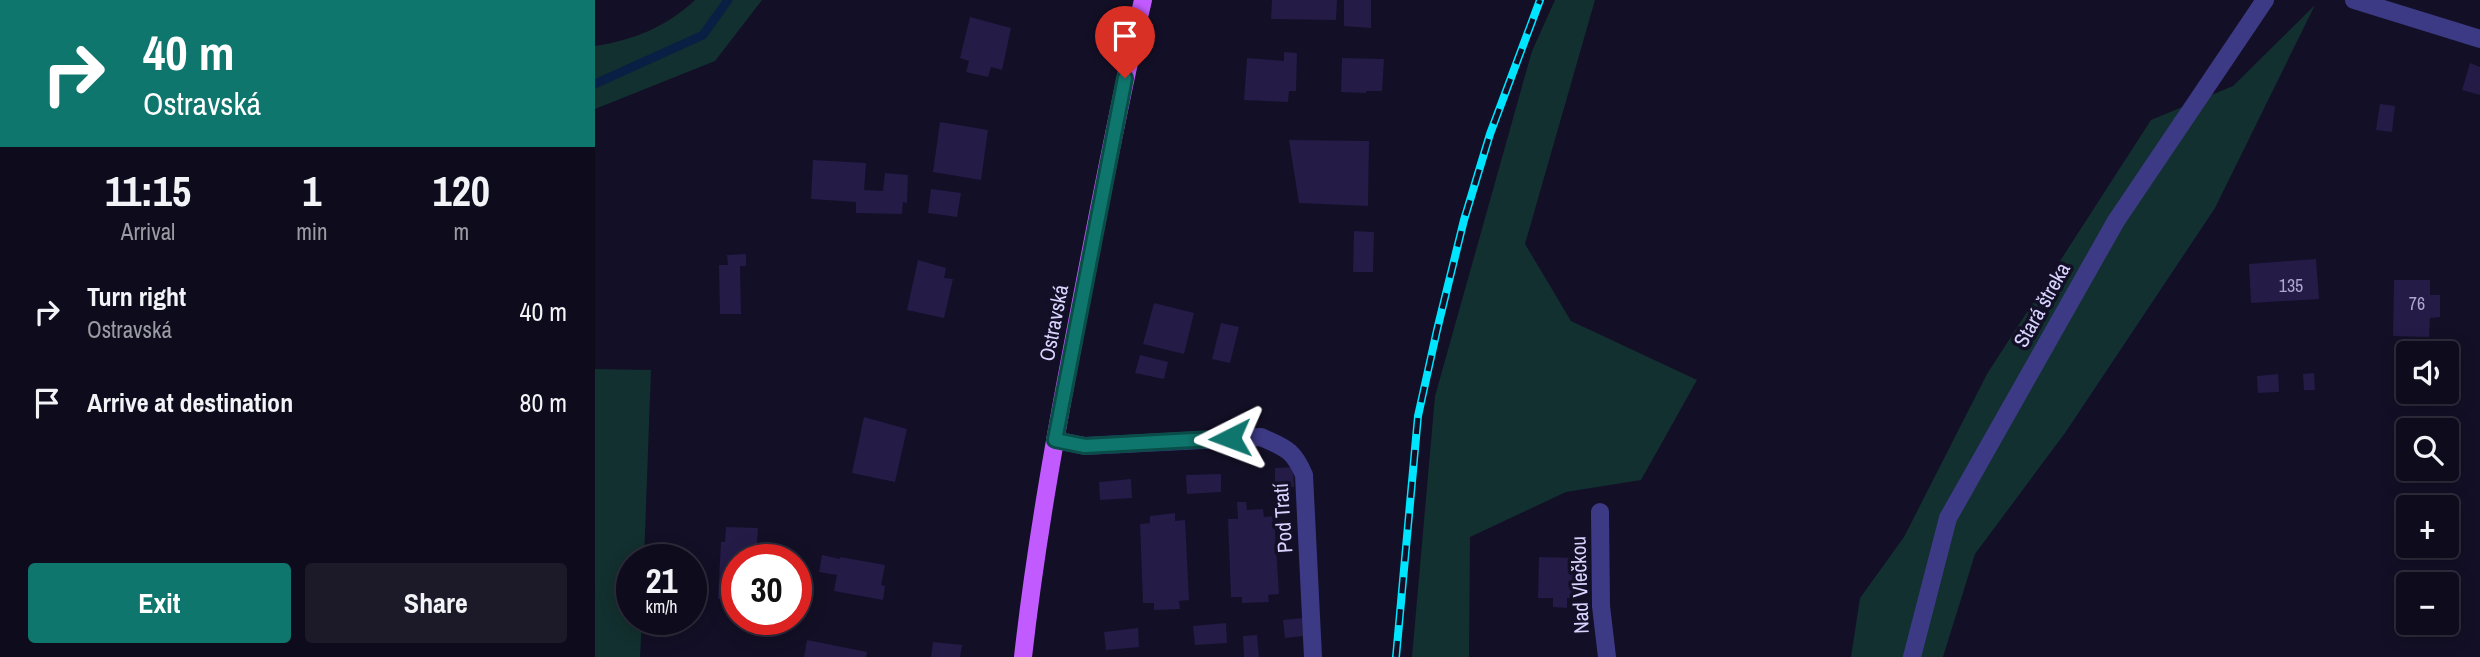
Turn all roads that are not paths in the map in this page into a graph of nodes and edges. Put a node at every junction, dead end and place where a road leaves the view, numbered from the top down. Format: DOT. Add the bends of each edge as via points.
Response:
graph roads {
  1 [pos="1143,0"];
  2 [pos="2265,0"];
  3 [pos="2354,0"];
  4 [pos="2480,39"];
  5 [pos="1055,440"];
  6 [pos="1600,512"];
  7 [pos="1023,657"];
  8 [pos="1313,657"];
  9 [pos="1607,657"];
  10 [pos="1912,657"];
  1 -- 5 [label="main road, Ostravská"];
  2 -- 10 [label="street, Stará štreka" via="2116,220 1948,518"];
  3 -- 4 [label="street"];
  5 -- 7 [label="main road, Ostravská"];
  5 -- 8 [label="street, Pod Tratí" via="1085,446 1261,437 1297,457 1304,475"];
  6 -- 9 [label="street, Nad Vlečkou" via="1601,606"];
}
